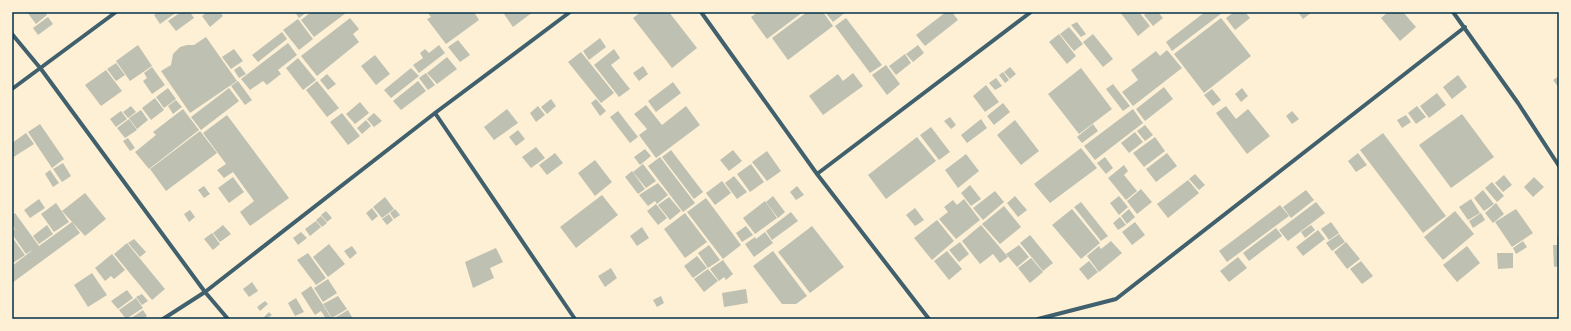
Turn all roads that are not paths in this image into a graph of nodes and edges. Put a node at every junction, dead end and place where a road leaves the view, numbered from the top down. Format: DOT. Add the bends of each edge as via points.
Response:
graph roads {
  1 [pos="116,12"];
  2 [pos="570,12"];
  3 [pos="701,12"];
  4 [pos="1031,12"];
  5 [pos="1453,12"];
  6 [pos="1464,28"];
  7 [pos="12,34"];
  8 [pos="41,69"];
  9 [pos="12,89"];
  10 [pos="435,113"];
  11 [pos="1559,166"];
  12 [pos="817,174"];
  13 [pos="205,292"];
  14 [pos="163,319"];
  15 [pos="228,319"];
  16 [pos="575,319"];
  17 [pos="929,319"];
  18 [pos="1038,319"];
  1 -- 8 [label="street"];
  2 -- 10 [label="street"];
  3 -- 12 [label="street"];
  4 -- 12 [label="street"];
  5 -- 6 [label="street"];
  6 -- 11 [label="street"];
  6 -- 18 [label="street" via="1116,299"];
  7 -- 8 [label="street"];
  8 -- 9 [label="street"];
  8 -- 13 [label="street"];
  10 -- 13 [label="street"];
  10 -- 16 [label="street"];
  12 -- 17 [label="street"];
  13 -- 14 [label="street"];
  13 -- 15 [label="street"];
}
